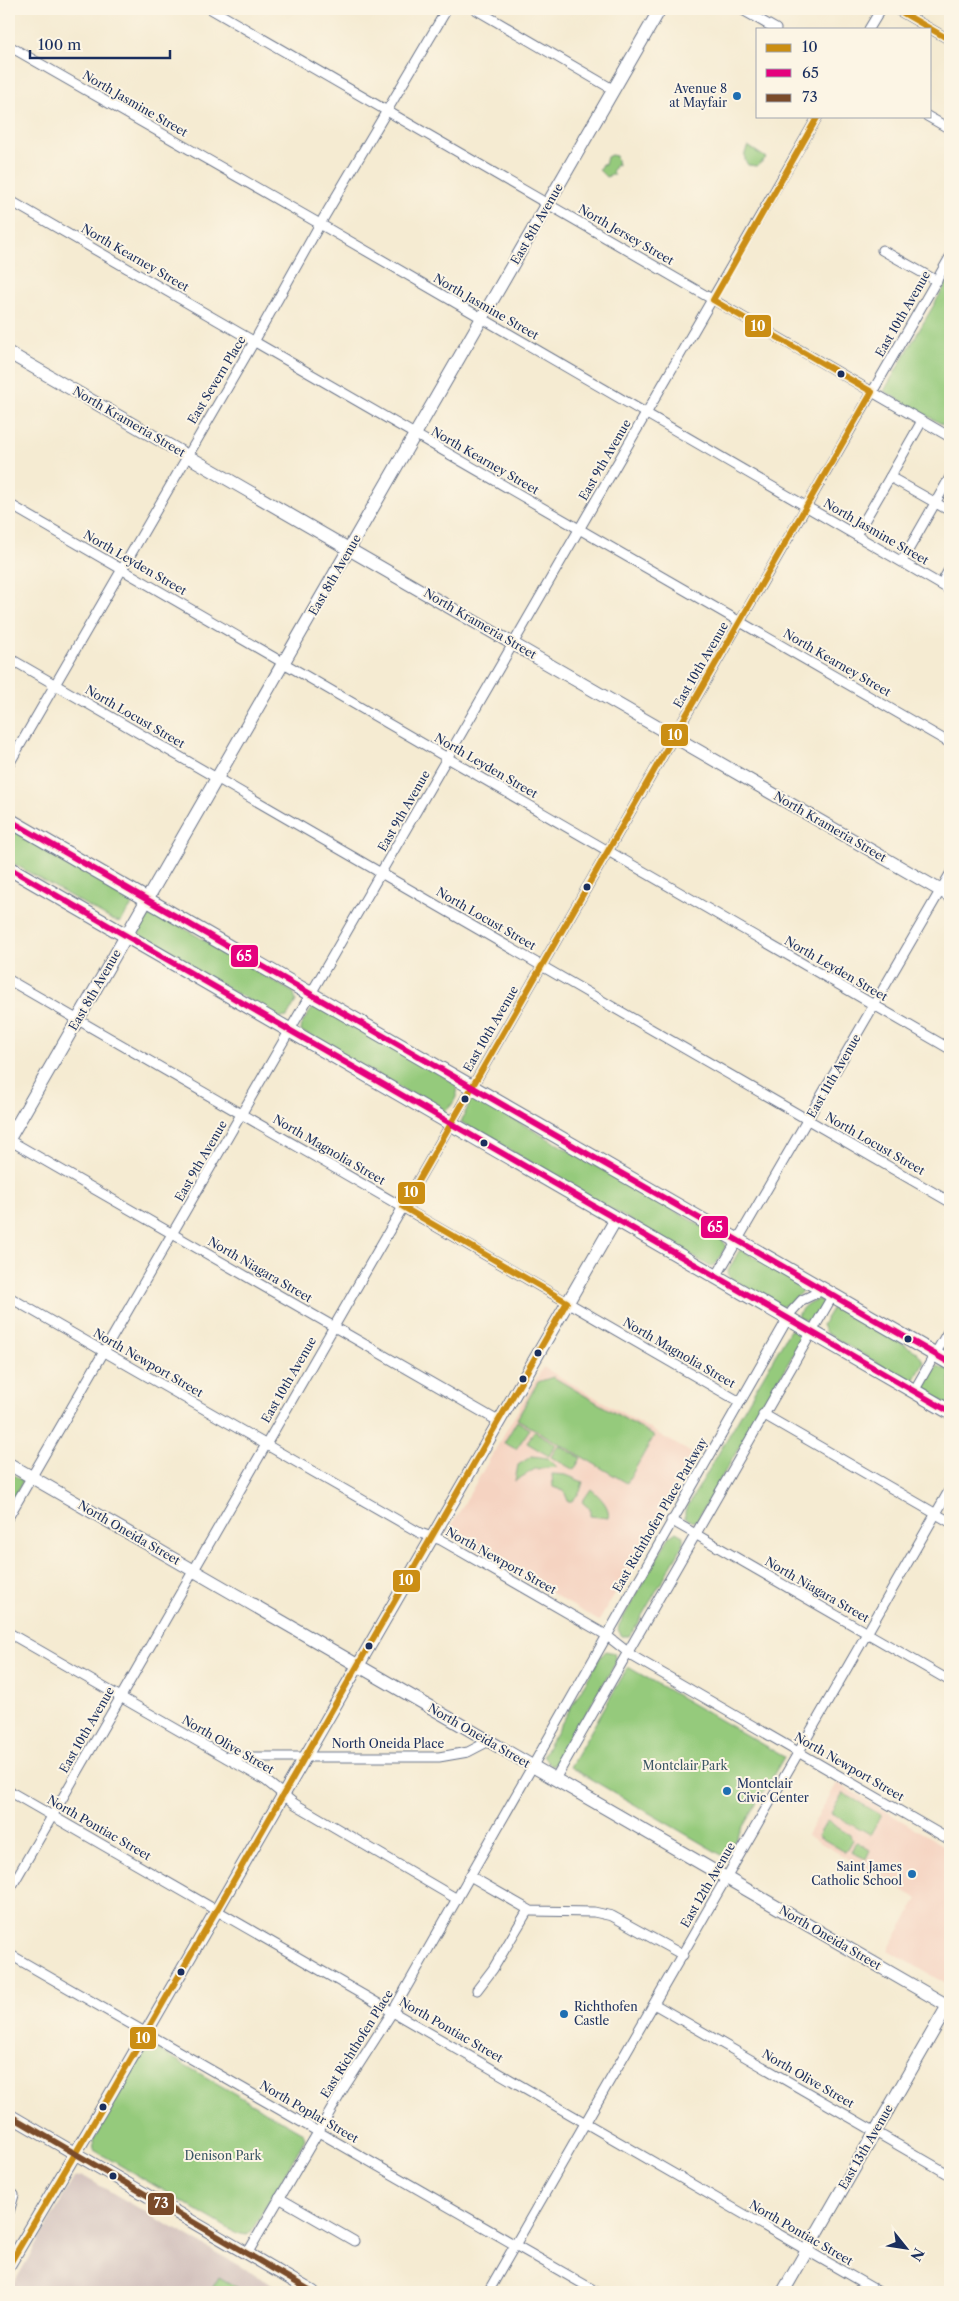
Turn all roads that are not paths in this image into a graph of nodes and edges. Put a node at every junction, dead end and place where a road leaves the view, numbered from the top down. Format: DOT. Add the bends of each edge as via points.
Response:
graph roads {
  1 [pos="211,9"];
  2 [pos="447,9"];
  3 [pos="475,9"];
  4 [pos="660,9"];
  5 [pos="741,9"];
  6 [pos="881,9"];
  7 [pos="896,9"];
  8 [pos="774,28"];
  9 [pos="870,28"];
  10 [pos="929,28"];
  11 [pos="932,30"];
  12 [pos="950,40"];
  13 [pos="9,46"];
  14 [pos="614,90"];
  15 [pos="387,110"];
  16 [pos="817,118"];
  17 [pos="930,118"];
  18 [pos="950,130"];
  19 [pos="9,200"];
  20 [pos="548,205"];
  21 [pos="320,224"];
  22 [pos="882,250"];
  23 [pos="950,257"];
  24 [pos="937,281"];
  25 [pos="713,300"];
  26 [pos="482,320"];
  27 [pos="255,340"];
  28 [pos="9,353"];
  29 [pos="872,392"];
  30 [pos="647,412"];
  31 [pos="922,421"];
  32 [pos="415,435"];
  33 [pos="950,437"];
  34 [pos="186,456"];
  35 [pos="890,477"];
  36 [pos="950,477"];
  37 [pos="935,503"];
  38 [pos="9,504"];
  39 [pos="806,506"];
  40 [pos="950,511"];
  41 [pos="579,530"];
  42 [pos="856,535"];
  43 [pos="349,549"];
  44 [pos="902,561"];
  45 [pos="950,568"];
  46 [pos="123,569"];
  47 [pos="941,584"];
  48 [pos="950,590"];
  49 [pos="740,622"];
  50 [pos="513,643"];
  51 [pos="9,658"];
  52 [pos="283,664"];
  53 [pos="55,684"];
  54 [pos="674,737"];
  55 [pos="950,743"];
  56 [pos="448,758"];
  57 [pos="9,764"];
  58 [pos="217,779"];
  59 [pos="9,820"];
  60 [pos="608,852"];
  61 [pos="9,868"];
  62 [pos="382,874"];
  63 [pos="950,874"];
  64 [pos="946,893"];
  65 [pos="148,900"];
  66 [pos="127,937"];
  67 [pos="542,966"];
  68 [pos="9,980"];
  69 [pos="312,994"];
  70 [pos="875,1006"];
  71 [pos="78,1020"];
  72 [pos="291,1032"];
  73 [pos="950,1049"];
  74 [pos="472,1087"];
  75 [pos="243,1114"];
  76 [pos="808,1120"];
  77 [pos="451,1124"];
  78 [pos="9,1140"];
  79 [pos="950,1202"];
  80 [pos="403,1207"];
  81 [pos="616,1219"];
  82 [pos="174,1234"];
  83 [pos="738,1240"];
  84 [pos="716,1277"];
  85 [pos="828,1292"];
  86 [pos="9,1297"];
  87 [pos="567,1302"];
  88 [pos="788,1318"];
  89 [pos="334,1327"];
  90 [pos="950,1328"];
  91 [pos="811,1331"];
  92 [pos="105,1352"];
  93 [pos="935,1354"];
  94 [pos="950,1363"];
  95 [pos="914,1391"];
  96 [pos="740,1402"];
  97 [pos="950,1412"];
  98 [pos="763,1414"];
  99 [pos="498,1421"];
  100 [pos="266,1445"];
  101 [pos="9,1464"];
  102 [pos="31,1477"];
  103 [pos="950,1489"];
  104 [pos="936,1514"];
  105 [pos="9,1516"];
  106 [pos="671,1520"];
  107 [pos="950,1522"];
  108 [pos="694,1534"];
  109 [pos="431,1537"];
  110 [pos="193,1570"];
  111 [pos="9,1633"];
  112 [pos="867,1633"];
  113 [pos="606,1634"];
  114 [pos="628,1653"];
  115 [pos="357,1665"];
  116 [pos="950,1681"];
  117 [pos="120,1698"];
  118 [pos="489,1741"];
  119 [pos="799,1752"];
  120 [pos="223,1757"];
  121 [pos="304,1757"];
  122 [pos="533,1766"];
  123 [pos="555,1779"];
  124 [pos="9,1791"];
  125 [pos="283,1794"];
  126 [pos="52,1816"];
  127 [pos="950,1840"];
  128 [pos="470,1876"];
  129 [pos="726,1878"];
  130 [pos="9,1891"];
  131 [pos="457,1899"];
  132 [pos="216,1910"];
  133 [pos="528,1910"];
  134 [pos="9,1954"];
  135 [pos="683,1955"];
  136 [pos="477,1990"];
  137 [pos="654,2004"];
  138 [pos="950,2005"];
  139 [pos="393,2010"];
  140 [pos="146,2032"];
  141 [pos="9,2115"];
  142 [pos="586,2123"];
  143 [pos="318,2131"];
  144 [pos="875,2132"];
  145 [pos="74,2154"];
  146 [pos="950,2175"];
  147 [pos="9,2194"];
  148 [pos="279,2198"];
  149 [pos="9,2212"];
  150 [pos="354,2241"];
  151 [pos="515,2245"];
  152 [pos="807,2251"];
  153 [pos="247,2254"];
  154 [pos="9,2265"];
  155 [pos="313,2292"];
  156 [pos="488,2292"];
  157 [pos="597,2292"];
  158 [pos="783,2292"];
  159 [pos="879,2292"];
  1 -- 15 [label="street, North Jersey Street"];
  2 -- 15 [label="street, East Severn Place"];
  3 -- 14 [label="street"];
  4 -- 14 [label="street, East 8th Avenue"];
  5 -- 8 [label="street"];
  6 -- 9 [label="street"];
  7 -- 10 [label="street"];
  11 -- 12 [label="street"];
  13 -- 21 [label="street, North Jasmine Street"];
  14 -- 20 [label="street, East 8th Avenue"];
  15 -- 20 [label="street, North Jersey Street"];
  15 -- 21 [label="street, East Severn Place"];
  16 -- 25 [label="street, East 9th Avenue"];
  17 -- 18 [label="street"];
  19 -- 27 [label="street, North Kearney Street"];
  20 -- 25 [label="street, North Jersey Street"];
  20 -- 26 [label="street, East 8th Avenue"];
  21 -- 26 [label="street, North Jasmine Street"];
  21 -- 27 [label="street, East Severn Place"];
  22 -- 24 [label="street"];
  23 -- 24 [label="street, East 10th Avenue"];
  24 -- 29 [label="street, East 10th Avenue"];
  25 -- 29 [label="street, North Jersey Street"];
  25 -- 30 [label="street, East 9th Avenue"];
  26 -- 30 [label="street, North Jasmine Street"];
  26 -- 32 [label="street, East 8th Avenue"];
  27 -- 32 [label="street, North Kearney Street"];
  27 -- 34 [label="street, East Severn Place"];
  28 -- 34 [label="street, North Krameria Street"];
  29 -- 31 [label="street, North Jersey Street"];
  29 -- 39 [label="street, East 10th Avenue"];
  30 -- 39 [label="street, North Jasmine Street"];
  30 -- 41 [label="street, East 9th Avenue"];
  31 -- 33 [label="street, North Jersey Street"];
  31 -- 35 [label="street"];
  32 -- 41 [label="street, North Kearney Street"];
  32 -- 43 [label="street, East 8th Avenue"];
  34 -- 43 [label="street, North Krameria Street"];
  34 -- 46 [label="street, East Severn Place"];
  35 -- 37 [label="street"];
  35 -- 42 [label="street"];
  36 -- 37 [label="street"];
  37 -- 40 [label="street"];
  37 -- 44 [label="street"];
  38 -- 46 [label="street, North Leyden Street"];
  39 -- 42 [label="street, North Jasmine Street"];
  39 -- 49 [label="street, East 10th Avenue"];
  41 -- 49 [label="street, North Kearney Street"];
  41 -- 50 [label="street, East 9th Avenue"];
  42 -- 44 [label="street, North Jasmine Street"];
  43 -- 50 [label="street, North Krameria Street"];
  43 -- 52 [label="street, East 8th Avenue"];
  44 -- 47 [label="street, North Jasmine Street"];
  45 -- 47 [label="street"];
  46 -- 52 [label="street, North Leyden Street"];
  46 -- 53 [label="street, East Severn Place"];
  47 -- 48 [label="street, North Jasmine Street"];
  49 -- 54 [label="street, East 10th Avenue"];
  49 -- 55 [label="street, North Kearney Street"];
  50 -- 54 [label="street, North Krameria Street"];
  50 -- 56 [label="street, East 9th Avenue"];
  51 -- 53 [label="street, North Locust Street"];
  52 -- 56 [label="street, North Leyden Street"];
  52 -- 58 [label="street, East 8th Avenue"];
  53 -- 57 [label="street, East Severn Place"];
  53 -- 58 [label="street, North Locust Street"];
  54 -- 60 [label="street, East 10th Avenue"];
  54 -- 64 [label="street, North Krameria Street"];
  56 -- 60 [label="street, North Leyden Street"];
  56 -- 62 [label="street, East 9th Avenue"];
  58 -- 62 [label="street, North Locust Street"];
  58 -- 65 [label="street, East 8th Avenue"];
  59 -- 65 [label="main road"];
  60 -- 67 [label="street, East 10th Avenue"];
  60 -- 70 [label="street, North Leyden Street"];
  61 -- 66 [label="main road"];
  62 -- 67 [label="street, North Locust Street"];
  62 -- 69 [label="street, East 9th Avenue"];
  63 -- 64 [label="street, East 11th Avenue"];
  64 -- 70 [label="street, East 11th Avenue"];
  65 -- 66 [label="street, East 8th Avenue"];
  65 -- 69 [label="main road"];
  66 -- 71 [label="street, East 8th Avenue"];
  66 -- 72 [label="main road"];
  67 -- 74 [label="street, East 10th Avenue"];
  67 -- 76 [label="street, North Locust Street"];
  68 -- 71 [label="street, North Magnolia Street"];
  69 -- 72 [label="street, East 9th Avenue"];
  69 -- 74 [label="main road"];
  70 -- 73 [label="street, North Leyden Street"];
  70 -- 76 [label="street, East 11th Avenue"];
  71 -- 75 [label="street, North Magnolia Street"];
  71 -- 78 [label="street, East 8th Avenue"];
  72 -- 75 [label="street, East 9th Avenue"];
  72 -- 77 [label="main road"];
  74 -- 77 [label="street, East 10th Avenue"];
  74 -- 83 [label="main road"];
  75 -- 80 [label="street, North Magnolia Street"];
  75 -- 82 [label="street, East 9th Avenue"];
  76 -- 79 [label="street, North Locust Street"];
  76 -- 83 [label="street, East 11th Avenue"];
  77 -- 80 [label="street, East 10th Avenue"];
  77 -- 81 [label="main road"];
  78 -- 82 [label="street, North Niagara Street"];
  80 -- 87 [label="street, North Magnolia Street"];
  80 -- 89 [label="street, East 10th Avenue"];
  81 -- 84 [label="main road"];
  81 -- 87 [label="street"];
  82 -- 89 [label="street, North Niagara Street"];
  82 -- 92 [label="street, East 9th Avenue"];
  83 -- 84 [label="street, East 11th Avenue"];
  83 -- 85 [label="main road"];
  84 -- 88 [label="main road"];
  85 -- 88 [label="street, East Richthofen Place Parkway" via="802,1300"];
  85 -- 91 [label="street"];
  85 -- 93 [label="main road"];
  86 -- 92 [label="street, North Newport Street"];
  87 -- 96 [label="street, North Magnolia Street"];
  87 -- 99 [label="street"];
  88 -- 91 [label="main road"];
  88 -- 96 [label="street, East Richthofen Place Parkway"];
  89 -- 99 [label="street, North Niagara Street"];
  89 -- 100 [label="street, East 10th Avenue"];
  90 -- 93 [label="street"];
  91 -- 95 [label="main road"];
  91 -- 98 [label="street"];
  92 -- 100 [label="street, North Newport Street"];
  92 -- 102 [label="street, East 9th Avenue"];
  93 -- 94 [label="main road"];
  93 -- 95 [label="street"];
  95 -- 97 [label="main road"];
  96 -- 106 [label="street, East Richthofen Place Parkway"];
  98 -- 104 [label="street"];
  98 -- 108 [label="street"];
  99 -- 109 [label="street"];
  100 -- 109 [label="street, North Newport Street"];
  100 -- 110 [label="street, East 10th Avenue"];
  101 -- 102 [label="street, North Oneida Street"];
  102 -- 105 [label="street, East 9th Avenue"];
  102 -- 110 [label="street, North Oneida Street"];
  103 -- 104 [label="street, East 12th Avenue"];
  104 -- 107 [label="street"];
  104 -- 112 [label="street, East 12th Avenue"];
  106 -- 108 [label="street, North Niagara Street"];
  106 -- 113 [label="street, East Richthofen Place Parkway"];
  108 -- 112 [label="street, North Niagara Street"];
  108 -- 114 [label="street"];
  109 -- 113 [label="street, North Newport Street"];
  109 -- 115 [label="street"];
  110 -- 115 [label="street, North Oneida Street"];
  110 -- 117 [label="street, East 10th Avenue"];
  111 -- 117 [label="street, North Olive Street"];
  112 -- 116 [label="street, North Niagara Street"];
  112 -- 119 [label="street, East 12th Avenue"];
  113 -- 114 [label="street, North Newport Street"];
  113 -- 122 [label="street, East Richthofen Place Parkway"];
  114 -- 119 [label="street, North Newport Street"];
  114 -- 123 [label="street"];
  115 -- 118 [label="street, North Oneida Street"];
  115 -- 121 [label="street"];
  117 -- 120 [label="street, North Olive Street"];
  117 -- 126 [label="street, East 10th Avenue"];
  118 -- 121 [label="street, North Oneida Place" via="450,1756"];
  118 -- 122 [label="street, North Oneida Street"];
  119 -- 127 [label="street, North Newport Street"];
  119 -- 129 [label="street, East 12th Avenue"];
  120 -- 121 [label="street, North Oneida Place"];
  120 -- 125 [label="street, North Olive Street"];
  121 -- 125 [label="street"];
  122 -- 123 [label="street, North Oneida Street"];
  122 -- 128 [label="street"];
  123 -- 129 [label="street, North Oneida Street"];
  124 -- 126 [label="street, North Pontiac Street"];
  125 -- 131 [label="street, North Olive Street"];
  125 -- 132 [label="street"];
  126 -- 130 [label="street, East 10th Avenue"];
  126 -- 132 [label="street, North Pontiac Street"];
  128 -- 131 [label="street, East Richthofen Place"];
  128 -- 133 [label="street"];
  129 -- 135 [label="street, East 12th Avenue"];
  129 -- 138 [label="street, North Oneida Street"];
  131 -- 139 [label="street, East Richthofen Place"];
  132 -- 139 [label="street, North Pontiac Street"];
  132 -- 140 [label="street"];
  133 -- 135 [label="street" via="606,1914"];
  133 -- 136 [label="street"];
  134 -- 140 [label="street, North Poplar Street"];
  135 -- 137 [label="street, East 12th Avenue"];
  137 -- 142 [label="street, East 12th Avenue"];
  137 -- 144 [label="street, North Olive Street"];
  138 -- 144 [label="street, East 13th Avenue"];
  139 -- 142 [label="street, North Pontiac Street"];
  139 -- 143 [label="street, East Richthofen Place"];
  140 -- 143 [label="street, North Poplar Street"];
  140 -- 145 [label="street"];
  141 -- 145 [label="street"];
  142 -- 151 [label="street, East 12th Avenue"];
  142 -- 152 [label="street, North Pontiac Street"];
  143 -- 148 [label="street, East Richthofen Place"];
  143 -- 151 [label="street, North Poplar Street"];
  144 -- 146 [label="street, North Olive Street"];
  144 -- 152 [label="street, East 13th Avenue"];
  145 -- 153 [label="street"];
  145 -- 154 [label="street"];
  147 -- 149 [label="street" via="14,2195"];
  148 -- 150 [label="street"];
  148 -- 153 [label="street, East Richthofen Place"];
  151 -- 156 [label="street, East 12th Avenue"];
  151 -- 157 [label="street, North Poplar Street"];
  152 -- 158 [label="street, East 13th Avenue"];
  152 -- 159 [label="street, North Pontiac Street"];
  153 -- 155 [label="street"];
}
